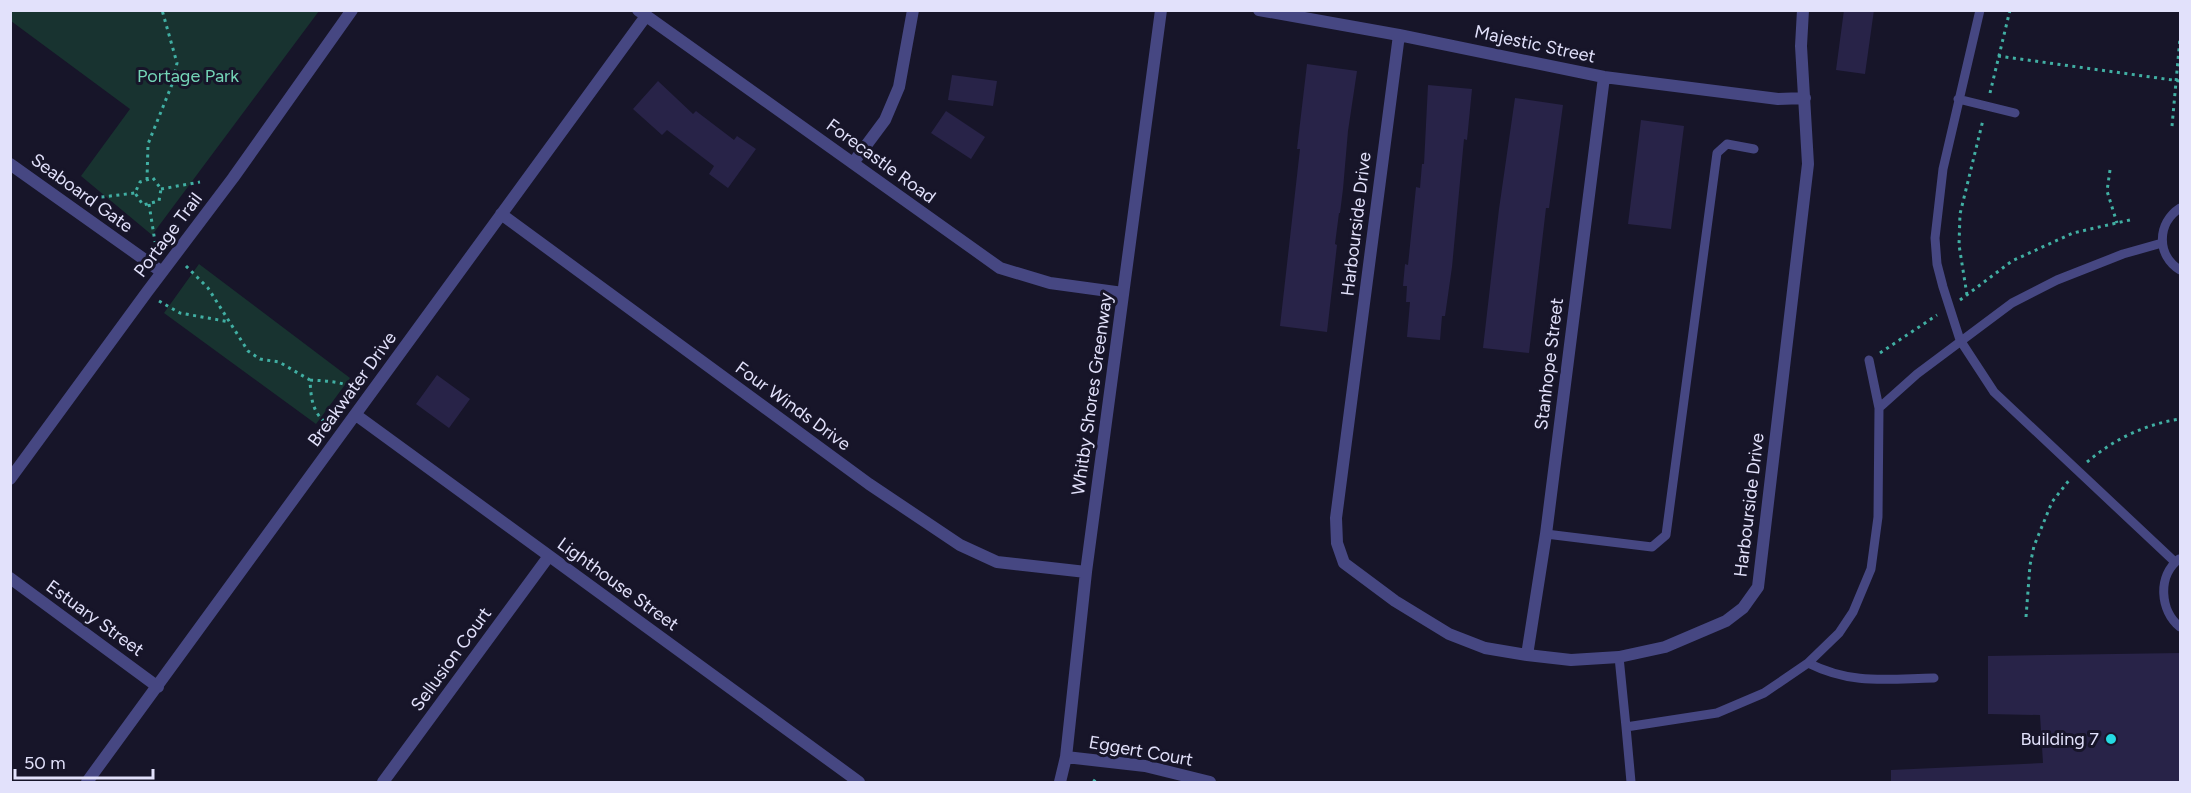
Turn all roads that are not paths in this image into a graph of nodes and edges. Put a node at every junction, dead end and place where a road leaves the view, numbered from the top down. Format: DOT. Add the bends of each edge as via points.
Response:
graph roads {
  1 [pos="352,10"];
  2 [pos="913,10"];
  3 [pos="1161,10"];
  4 [pos="1259,10"];
  5 [pos="1803,10"];
  6 [pos="1980,10"];
  7 [pos="642,13"];
  8 [pos="1399,35"];
  9 [pos="1604,77"];
  10 [pos="1805,98"];
  11 [pos="1958,99"];
  12 [pos="2015,113"];
  13 [pos="1754,149"];
  14 [pos="853,163"];
  15 [pos="10,164"];
  16 [pos="2181,208"];
  17 [pos="501,214"];
  18 [pos="2162,243"];
  19 [pos="2181,270"];
  20 [pos="162,272"];
  21 [pos="1123,293"];
  22 [pos="1960,340"];
  23 [pos="1869,360"];
  24 [pos="1879,408"];
  25 [pos="356,415"];
  26 [pos="10,479"];
  27 [pos="1546,534"];
  28 [pos="549,556"];
  29 [pos="2178,560"];
  30 [pos="1086,572"];
  31 [pos="10,578"];
  32 [pos="2181,627"];
  33 [pos="1527,655"];
  34 [pos="1619,657"];
  35 [pos="1808,663"];
  36 [pos="1934,678"];
  37 [pos="158,687"];
  38 [pos="1626,727"];
  39 [pos="1066,757"];
  40 [pos="87,783"];
  41 [pos="382,783"];
  42 [pos="859,783"];
  43 [pos="1060,783"];
  44 [pos="1210,783"];
  45 [pos="1631,783"];
  1 -- 20 [label="street, Portage Trail"];
  2 -- 14 [label="street" via="899,87 885,120"];
  3 -- 21 [label="street, Whitby Shores Greenway"];
  4 -- 8 [label="street, Majestic Street"];
  5 -- 10 [label="street, Harbourside Drive"];
  6 -- 11 [label="lane"];
  7 -- 14 [label="street, Forecastle Road"];
  7 -- 17 [label="street, Breakwater Drive"];
  8 -- 9 [label="street, Majestic Street"];
  8 -- 33 [label="street, Harbourside Drive" via="1336,518 1336,543 1344,563 1449,634 1485,648"];
  9 -- 10 [label="street, Majestic Street" via="1778,99"];
  9 -- 27 [label="street, Stanhope Street"];
  10 -- 34 [label="street, Harbourside Drive" via="1808,164 1758,587 1743,608 1726,621 1665,648"];
  11 -- 12 [label="lane"];
  11 -- 22 [label="lane" via="1943,169 1935,238 1938,264"];
  13 -- 27 [label="lane" via="1727,144 1717,153 1666,534 1652,546"];
  14 -- 21 [label="street, Forecastle Road" via="1000,268 1050,283"];
  15 -- 20 [label="street, Seaboard Gate"];
  16 -- 18 [label="lane" via="2163,228"];
  17 -- 25 [label="street, Breakwater Drive"];
  17 -- 30 [label="street, Four Winds Drive" via="869,484 960,545 997,562"];
  18 -- 19 [label="lane" via="2173,265"];
  18 -- 22 [label="lane" via="2057,280 2012,303"];
  20 -- 26 [label="street, Portage Trail"];
  21 -- 30 [label="street, Whitby Shores Greenway"];
  22 -- 24 [label="lane"];
  22 -- 29 [label="lane" via="1994,392"];
  23 -- 24 [label="lane"];
  24 -- 35 [label="lane" via="1878,517 1871,569 1853,612 1839,633"];
  25 -- 28 [label="street, Lighthouse Street"];
  25 -- 37 [label="street, Breakwater Drive"];
  27 -- 33 [label="street, Stanhope Street"];
  28 -- 41 [label="street, Sellusion Court"];
  28 -- 42 [label="street, Lighthouse Street"];
  29 -- 32 [label="lane" via="2164,582 2163,597 2166,609"];
  30 -- 39 [label="street, Whitby Shores Greenway"];
  31 -- 37 [label="street, Estuary Street"];
  33 -- 34 [label="street, Harbourside Drive" via="1571,660"];
  34 -- 38 [label="lane"];
  35 -- 36 [label="lane" via="1859,680"];
  35 -- 38 [label="lane" via="1764,693 1717,713"];
  37 -- 40 [label="street, Breakwater Drive"];
  38 -- 45 [label="lane"];
  39 -- 43 [label="street, Whitby Shores Greenway"];
  39 -- 44 [label="street, Eggert Court" via="1145,766"];
}
